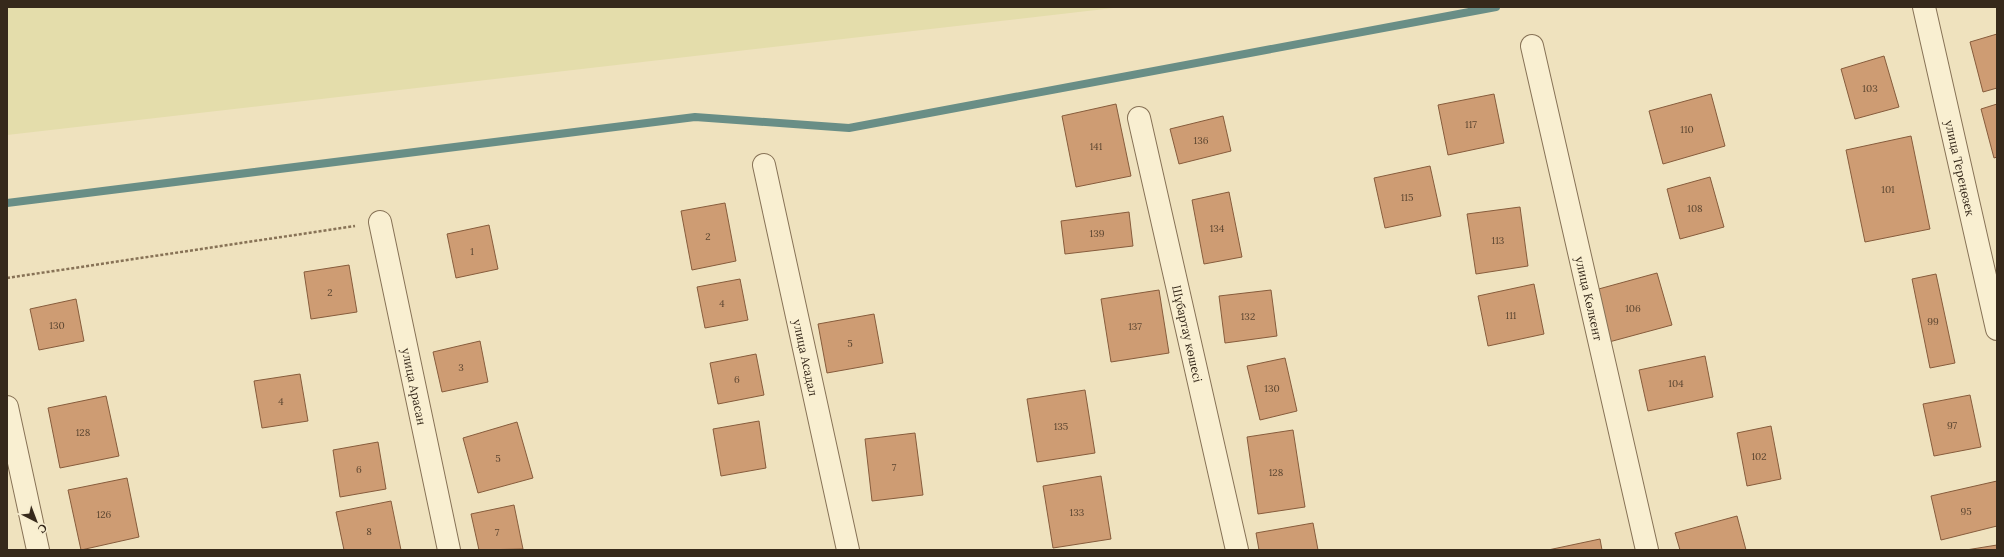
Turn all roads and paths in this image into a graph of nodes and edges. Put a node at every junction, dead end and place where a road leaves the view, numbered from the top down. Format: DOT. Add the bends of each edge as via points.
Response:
graph roads {
  1 [pos="1924,7"];
  2 [pos="1532,46"];
  3 [pos="1139,118"];
  4 [pos="764,165"];
  5 [pos="380,222"];
  6 [pos="7,278"];
  7 [pos="1997,329"];
  8 [pos="7,407"];
  9 [pos="38,550"];
  10 [pos="449,550"];
  11 [pos="848,550"];
  12 [pos="1237,550"];
  13 [pos="1647,550"];
  1 -- 7 [label="street, улица Тереңөзек"];
  2 -- 13 [label="street, улица Көлкент"];
  3 -- 12 [label="street, Шұбартау көшесі"];
  4 -- 11 [label="street, улица Асадал"];
  5 -- 6 [label="path"];
  5 -- 10 [label="street, улица Арасан"];
  8 -- 9 [label="street"];
}
